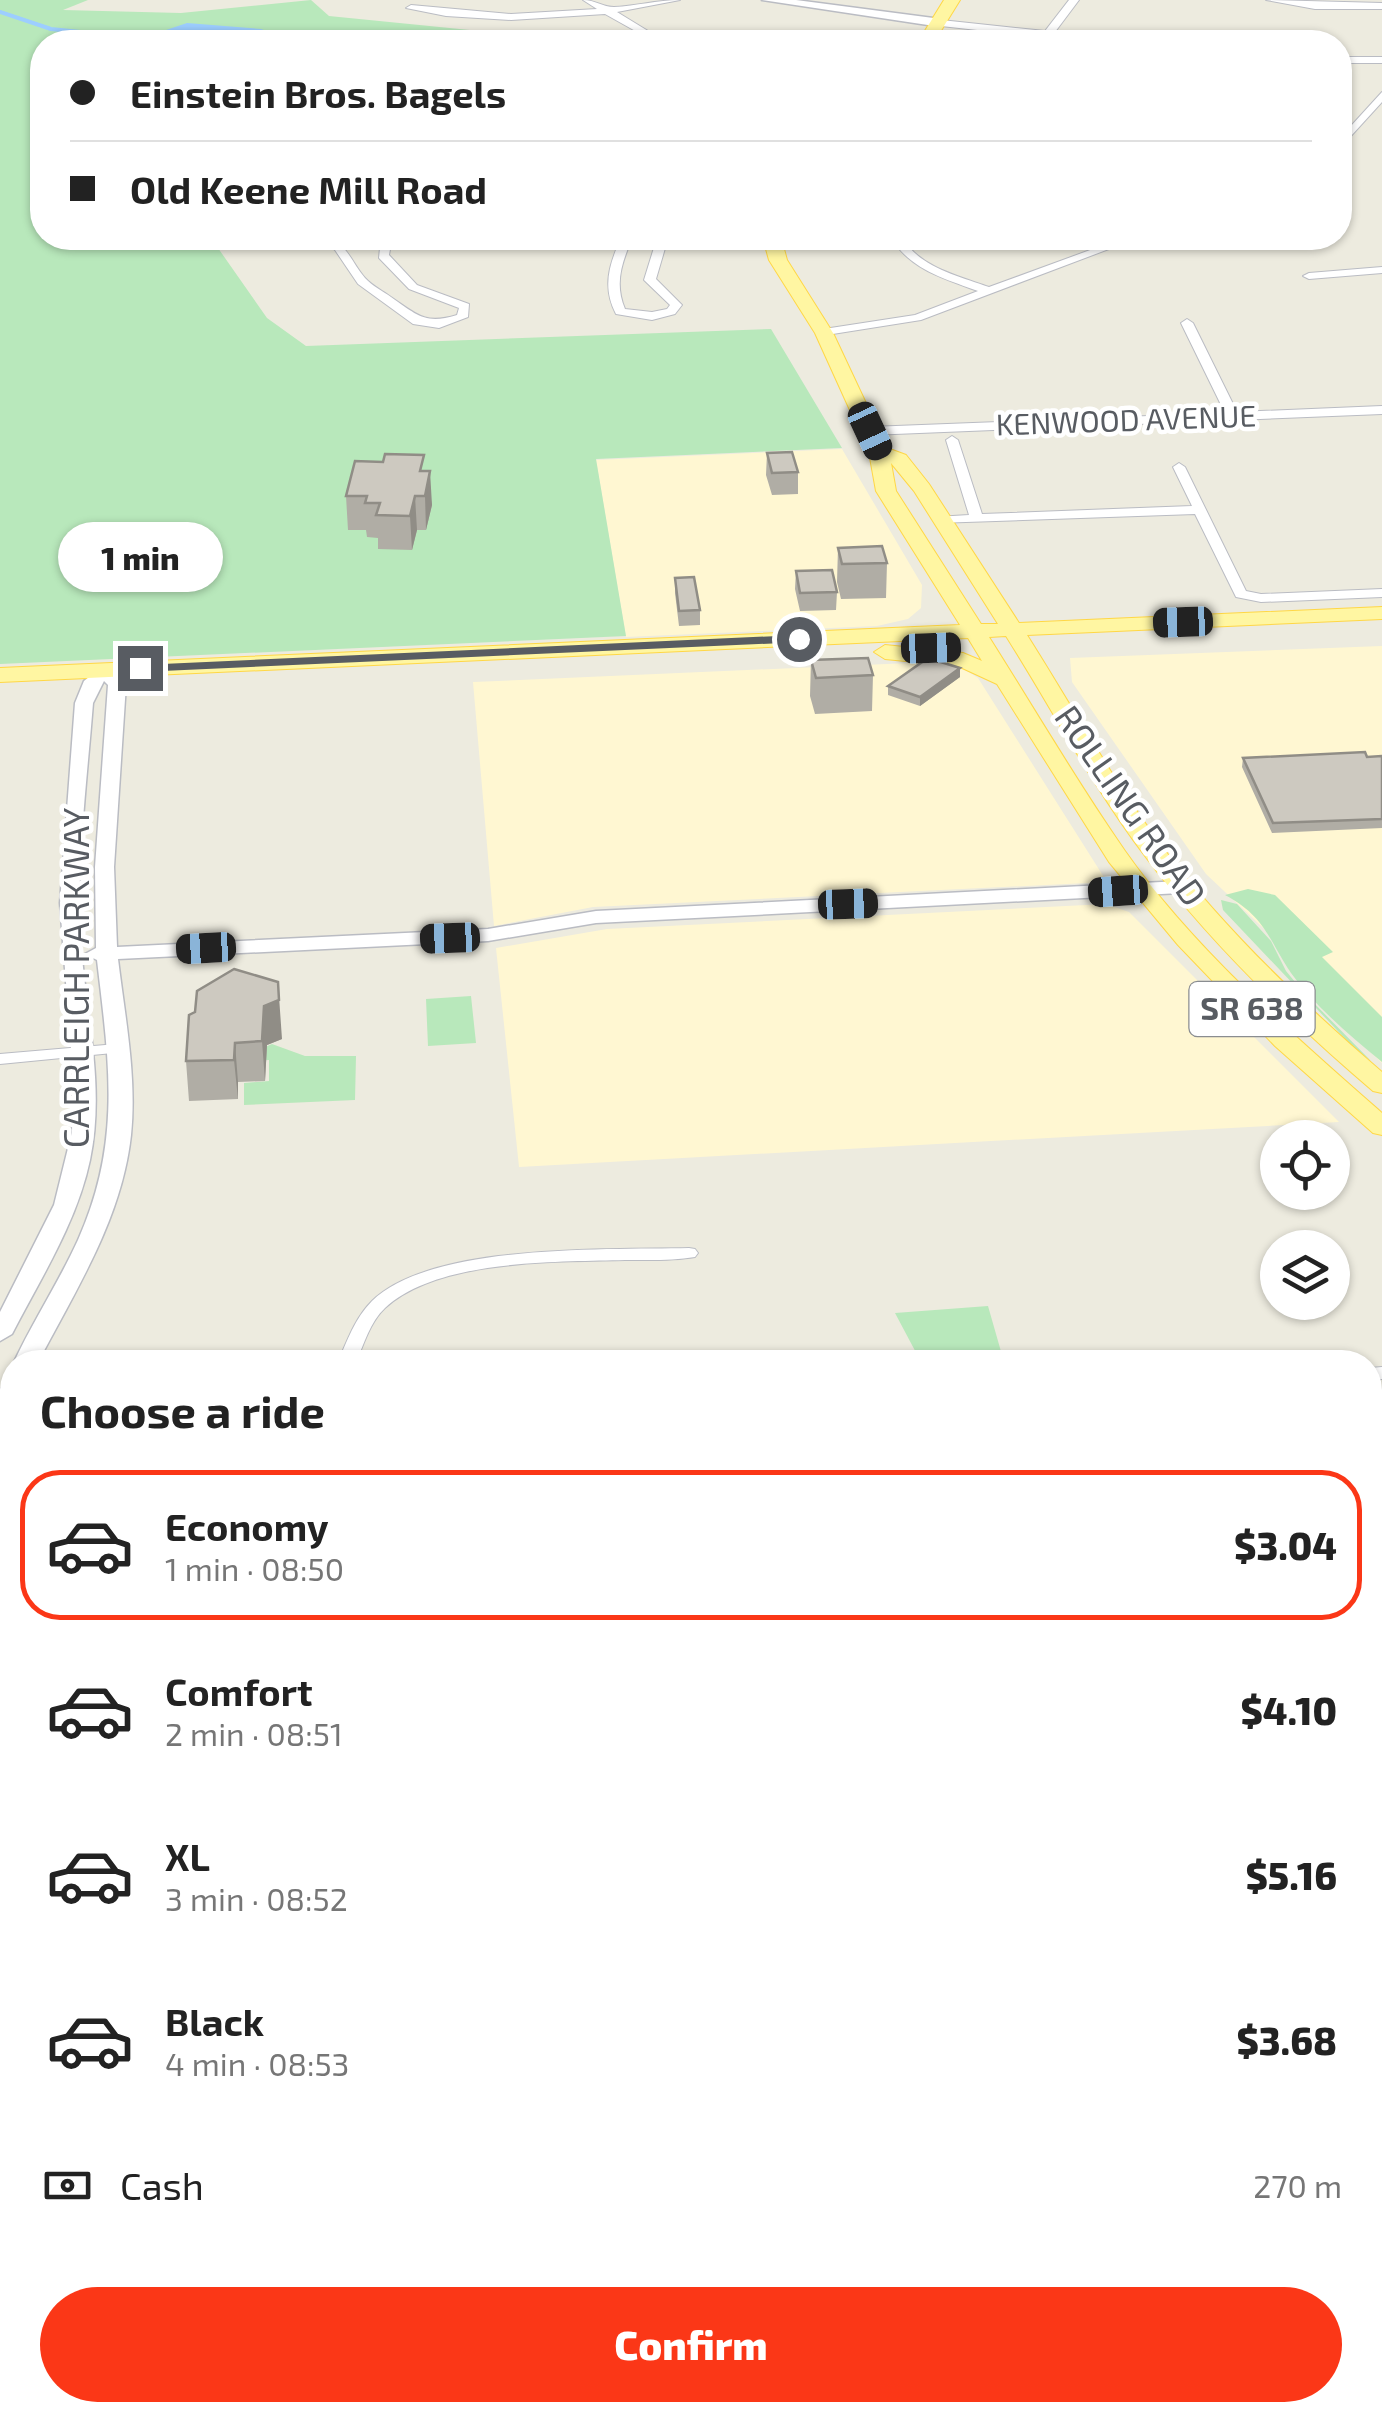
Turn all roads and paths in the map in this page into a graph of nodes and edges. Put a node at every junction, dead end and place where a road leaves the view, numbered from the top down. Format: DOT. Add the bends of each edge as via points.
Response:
graph roads {
  1 [pos="588,0"];
  2 [pos="675,0"];
  3 [pos="768,0"];
  4 [pos="952,0"];
  5 [pos="1074,0"];
  6 [pos="1271,0"];
  7 [pos="841,5"];
  8 [pos="1382,6"];
  9 [pos="411,8"];
  10 [pos="609,12"];
  11 [pos="941,22"];
  12 [pos="640,30"];
  13 [pos="935,30"];
  14 [pos="993,30"];
  15 [pos="1051,30"];
  16 [pos="1352,60"];
  17 [pos="1378,60"];
  18 [pos="1380,73"];
  19 [pos="1382,95"];
  20 [pos="1352,127"];
  21 [pos="341,250"];
  22 [pos="384,250"];
  23 [pos="621,250"];
  24 [pos="659,250"];
  25 [pos="775,250"];
  26 [pos="904,250"];
  27 [pos="1100,250"];
  28 [pos="1382,270"];
  29 [pos="1309,276"];
  30 [pos="989,291"];
  31 [pos="1187,324"];
  32 [pos="824,333"];
  33 [pos="1382,410"];
  34 [pos="1233,417"];
  35 [pos="870,431"];
  36 [pos="952,440"];
  37 [pos="880,452"];
  38 [pos="1179,467"];
  39 [pos="1198,510"];
  40 [pos="978,519"];
  41 [pos="941,520"];
  42 [pos="944,583"];
  43 [pos="1382,593"];
  44 [pos="1382,613"];
  45 [pos="1382,631"];
  46 [pos="1015,637"];
  47 [pos="979,639"];
  48 [pos="874,644"];
  49 [pos="0,675"];
  50 [pos="104,680"];
  51 [pos="1008,683"];
  52 [pos="0,689"];
  53 [pos="1181,887"];
  54 [pos="1143,890"];
  55 [pos="107,954"];
  56 [pos="72,956"];
  57 [pos="117,1049"];
  58 [pos="80,1052"];
  59 [pos="0,1059"];
  60 [pos="1382,1085"];
  61 [pos="1382,1127"];
  62 [pos="689,1253"];
  63 [pos="0,1334"];
  64 [pos="32,1350"];
  65 [pos="353,1350"];
  1 -- 10 [label="street"];
  2 -- 10 [label="street"];
  3 -- 7 [label="street"];
  4 -- 11 [label="main road"];
  5 -- 15 [label="street"];
  6 -- 8 [label="street"];
  7 -- 11 [label="street"];
  9 -- 10 [label="street" via="548,19"];
  10 -- 12 [label="street"];
  11 -- 13 [label="main road"];
  11 -- 14 [label="street"];
  16 -- 17 [label="street"];
  17 -- 18 [label="street"];
  19 -- 20 [label="street"];
  21 -- 22 [label="street" via="362,282 418,321 462,317 466,306 414,287"];
  23 -- 24 [label="street" via="610,292 620,312 652,316 676,305 650,280"];
  25 -- 32 [label="main road, ROLLING ROAD / SR 638"];
  26 -- 30 [label="street"];
  27 -- 30 [label="street"];
  28 -- 29 [label="street"];
  30 -- 32 [label="street" via="905,322"];
  31 -- 34 [label="street"];
  32 -- 35 [label="main road, ROLLING ROAD / SR 638"];
  33 -- 34 [label="street, KENWOOD AVENUE"];
  34 -- 35 [label="street, KENWOOD AVENUE"];
  35 -- 37 [label="main road, ROLLING ROAD / SR 638"];
  36 -- 40 [label="street"];
  37 -- 41 [label="main road, ROLLING ROAD / SR 638" via="898,460"];
  37 -- 42 [label="main road, ROLLING ROAD / SR 638" via="886,491"];
  38 -- 39 [label="street"];
  39 -- 40 [label="street"];
  39 -- 43 [label="street" via="1241,594"];
  40 -- 41 [label="street"];
  41 -- 46 [label="main road, ROLLING ROAD / SR 638"];
  42 -- 47 [label="main road, ROLLING ROAD / SR 638"];
  42 -- 48 [label="main road" via="940,611 924,628"];
  44 -- 46 [label="main road"];
  45 -- 46 [label="main road"];
  46 -- 47 [label="main road"];
  46 -- 53 [label="main road, ROLLING ROAD / SR 638"];
  47 -- 48 [label="main road"];
  47 -- 51 [label="main road, ROLLING ROAD / SR 638"];
  48 -- 50 [label="main road"];
  48 -- 51 [label="main road" via="956,658"];
  49 -- 50 [label="main road"];
  50 -- 52 [label="main road"];
  50 -- 55 [label="street, CARRLEIGH PARKWAY"];
  50 -- 56 [label="street, CARRLEIGH PARKWAY" via="84,703 71,866"];
  51 -- 54 [label="main road, ROLLING ROAD / SR 638" via="1087,814"];
  53 -- 54 [label="street"];
  53 -- 60 [label="main road, ROLLING ROAD / SR 638" via="1324,1035"];
  54 -- 55 [label="street" via="596,916 488,935"];
  54 -- 61 [label="main road, ROLLING ROAD / SR 638" via="1284,1041"];
  55 -- 56 [label="street"];
  55 -- 57 [label="street, CARRLEIGH PARKWAY"];
  56 -- 58 [label="street, CARRLEIGH PARKWAY"];
  57 -- 58 [label="street"];
  57 -- 64 [label="street, CARRLEIGH PARKWAY" via="122,1110 113,1178"];
  58 -- 59 [label="street"];
  58 -- 63 [label="street, CARRLEIGH PARKWAY" via="85,1112 75,1176"];
  62 -- 65 [label="street" via="470,1265 428,1275 369,1314"];
}
